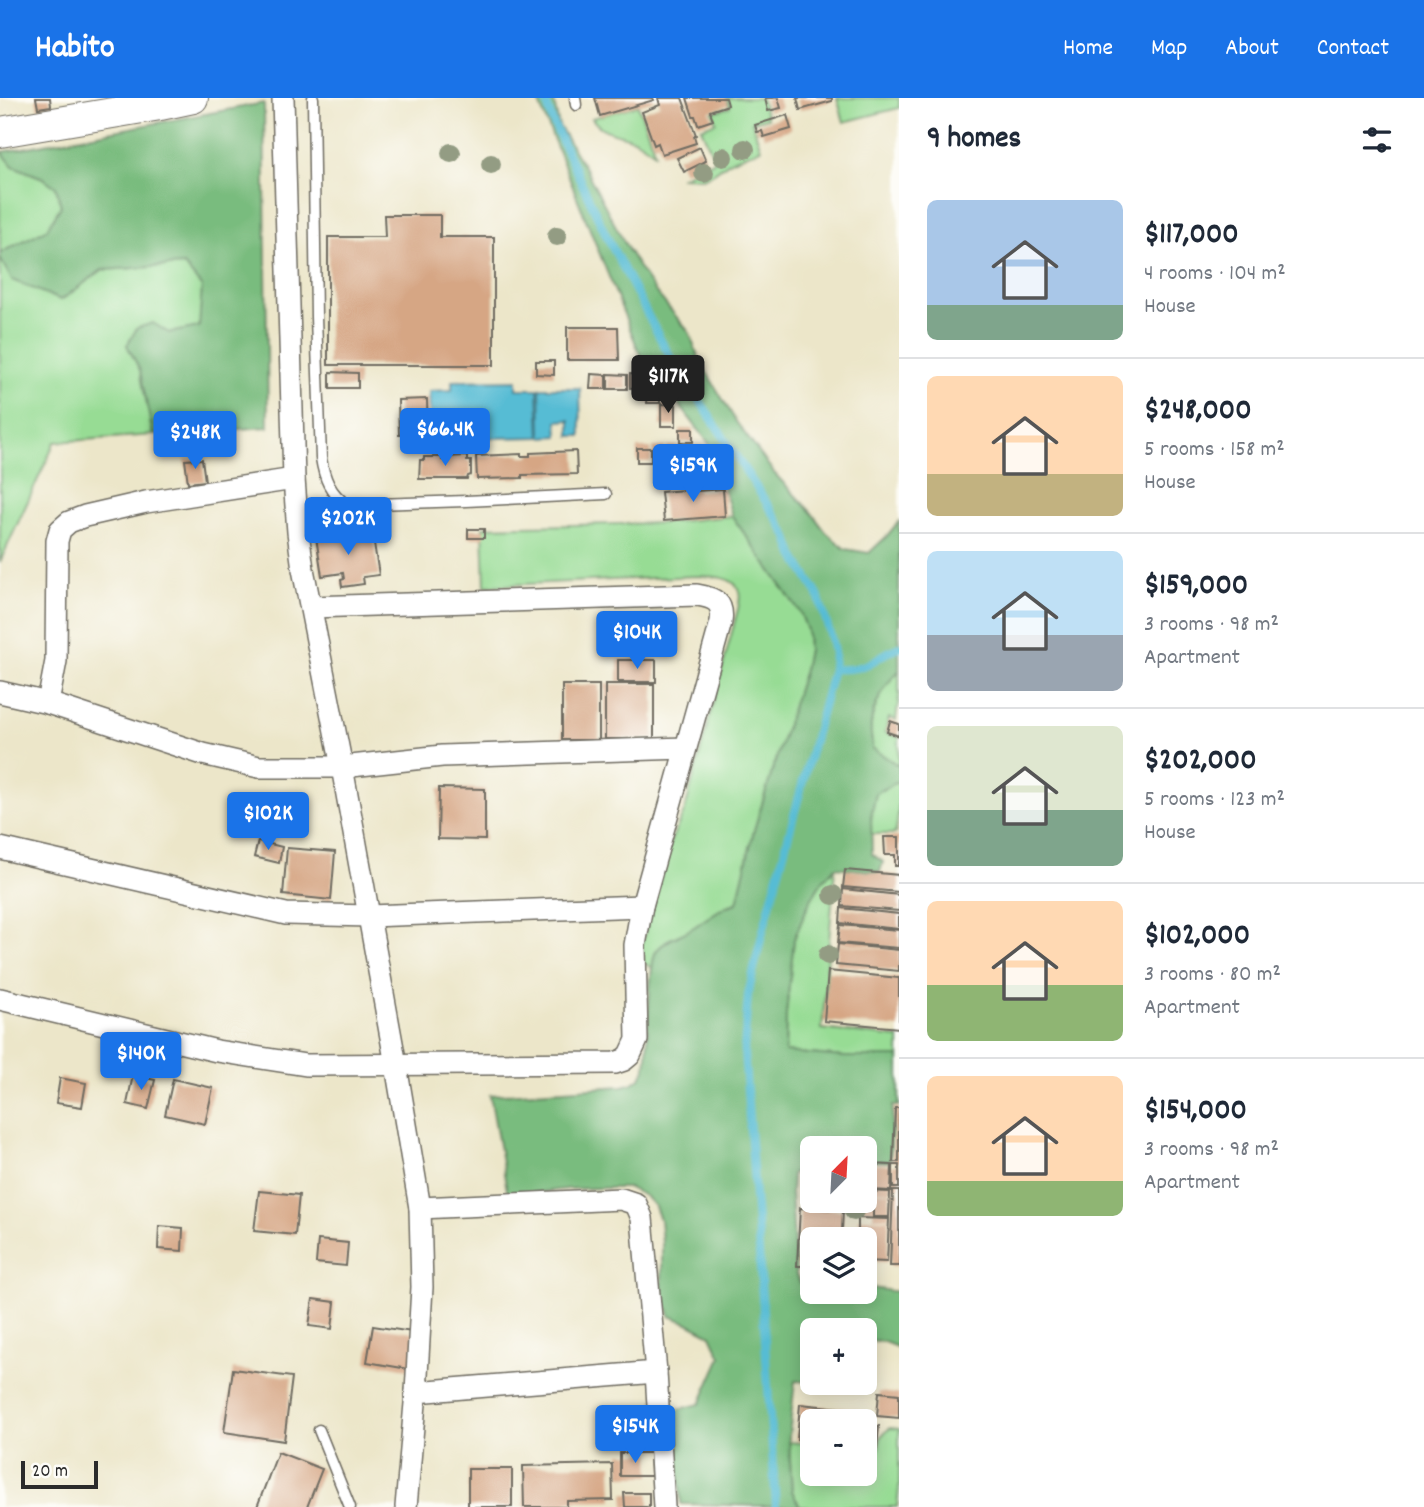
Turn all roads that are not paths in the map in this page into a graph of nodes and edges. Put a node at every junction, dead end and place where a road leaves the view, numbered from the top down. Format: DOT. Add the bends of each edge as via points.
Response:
graph roads {
  1 [pos="193,98"];
  2 [pos="283,98"];
  3 [pos="313,98"];
  4 [pos="0,132"];
  5 [pos="294,480"];
  6 [pos="606,494"];
  7 [pos="311,607"];
  8 [pos="0,692"];
  9 [pos="48,703"];
  10 [pos="685,748"];
  11 [pos="342,767"];
  12 [pos="0,848"];
  13 [pos="642,906"];
  14 [pos="369,916"];
  15 [pos="0,999"];
  16 [pos="396,1065"];
  17 [pos="420,1208"];
  18 [pos="656,1371"];
  19 [pos="416,1392"];
  20 [pos="318,1430"];
  21 [pos="350,1507"];
  22 [pos="406,1507"];
  23 [pos="664,1507"];
  1 -- 4 [label="main road"];
  2 -- 5 [label="street"];
  3 -- 6 [label="lane" via="321,458 331,490 347,505"];
  5 -- 7 [label="street"];
  5 -- 9 [label="street" via="145,502 85,516 60,530 56,660"];
  7 -- 10 [label="street" via="708,597 722,612"];
  7 -- 11 [label="street"];
  8 -- 9 [label="street"];
  9 -- 11 [label="street" via="203,754 259,767"];
  10 -- 11 [label="street" via="442,756"];
  10 -- 13 [label="street"];
  11 -- 14 [label="street"];
  12 -- 14 [label="street" via="285,914"];
  13 -- 14 [label="street"];
  13 -- 16 [label="street" via="635,945 637,1040 624,1060"];
  14 -- 16 [label="street"];
  15 -- 16 [label="street" via="217,1051 306,1065"];
  16 -- 17 [label="street"];
  17 -- 18 [label="street" via="621,1199 636,1204 642,1218"];
  17 -- 19 [label="street" via="422,1287"];
  18 -- 19 [label="street"];
  18 -- 23 [label="street"];
  19 -- 22 [label="street"];
  20 -- 21 [label="lane"];
}
